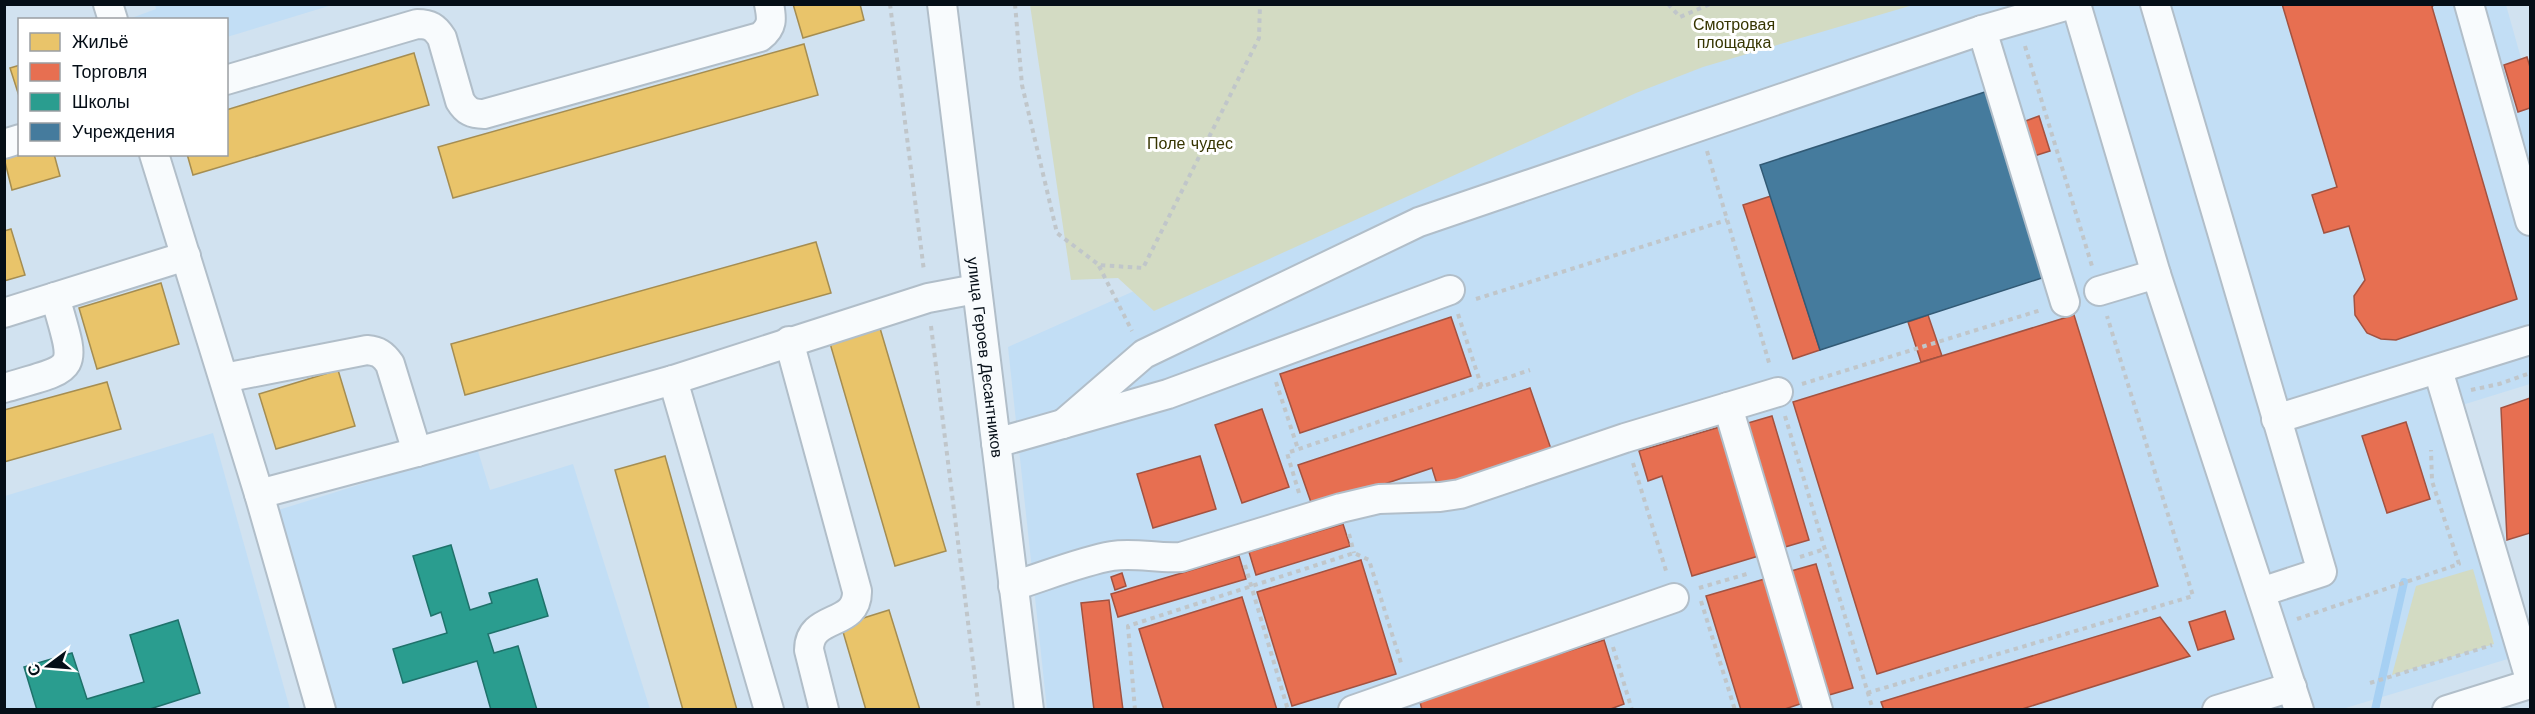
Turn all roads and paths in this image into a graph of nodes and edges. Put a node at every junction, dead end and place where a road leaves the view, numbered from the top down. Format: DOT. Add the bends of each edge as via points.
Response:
graph roads {
  1 [pos="769,4"];
  2 [pos="890,4"];
  3 [pos="942,4"];
  4 [pos="1016,4"];
  5 [pos="1260,4"];
  6 [pos="1668,4"];
  7 [pos="1710,4"];
  8 [pos="2074,4"];
  9 [pos="2155,4"];
  10 [pos="2469,4"];
  11 [pos="2017,20"];
  12 [pos="1982,30"];
  13 [pos="228,79"];
  14 [pos="155,156"];
  15 [pos="1727,220"];
  16 [pos="2530,221"];
  17 [pos="186,256"];
  18 [pos="1099,265"];
  19 [pos="2156,274"];
  20 [pos="976,289"];
  21 [pos="2099,291"];
  22 [pos="55,297"];
  23 [pos="928,298"];
  24 [pos="1453,298"];
  25 [pos="2065,302"];
  26 [pos="4,313"];
  27 [pos="2530,340"];
  28 [pos="789,341"];
  29 [pos="1144,354"];
  30 [pos="1268,357"];
  31 [pos="1530,370"];
  32 [pos="2530,373"];
  33 [pos="224,378"];
  34 [pos="673,380"];
  35 [pos="2442,383"];
  36 [pos="4,388"];
  37 [pos="1482,388"];
  38 [pos="1778,392"];
  39 [pos="1728,407"];
  40 [pos="2276,419"];
  41 [pos="1063,424"];
  42 [pos="1625,438"];
  43 [pos="2431,439"];
  44 [pos="996,443"];
  45 [pos="1298,449"];
  46 [pos="417,452"];
  47 [pos="259,494"];
  48 [pos="1307,518"];
  49 [pos="1238,541"];
  50 [pos="1013,586"];
  51 [pos="1251,586"];
  52 [pos="2261,592"];
  53 [pos="1686,593"];
  54 [pos="1606,623"];
  55 [pos="2273,627"];
  56 [pos="2518,637"];
  57 [pos="2530,679"];
  58 [pos="2370,683"];
  59 [pos="2530,684"];
  60 [pos="1410,690"];
  61 [pos="1867,693"];
  62 [pos="2296,698"];
  63 [pos="1632,709"];
  64 [pos="321,710"];
  65 [pos="769,710"];
  66 [pos="824,710"];
  67 [pos="979,710"];
  68 [pos="1029,710"];
  69 [pos="1135,710"];
  70 [pos="1288,710"];
  71 [pos="1353,710"];
  72 [pos="1735,710"];
  73 [pos="1818,710"];
  74 [pos="2217,710"];
  75 [pos="2447,710"];
  1 -- 13 [label="street" via="772,20 768,31 760,37 484,114 465,109 442,38 427,24"];
  2 -- 23 [label="path"];
  3 -- 20 [label="street, улица Героев Десантников"];
  4 -- 18 [label="path" via="1022,86 1057,233"];
  5 -- 18 [label="path" via="1259,38 1143,268"];
  6 -- 7 [label="path" via="1680,17"];
  8 -- 11 [label="street"];
  8 -- 19 [label="street"];
  9 -- 40 [label="street"];
  10 -- 16 [label="street"];
  11 -- 12 [label="street"];
  11 -- 21 [label="path"];
  12 -- 25 [label="street"];
  12 -- 29 [label="street" via="1419,222"];
  14 -- 17 [label="street"];
  15 -- 24 [label="path"];
  17 -- 22 [label="street"];
  17 -- 33 [label="street"];
  18 -- 29 [label="path"];
  19 -- 21 [label="street"];
  19 -- 52 [label="street"];
  20 -- 23 [label="street"];
  20 -- 44 [label="street, улица Героев Десантников"];
  21 -- 61 [label="path" via="2193,596"];
  22 -- 26 [label="street"];
  22 -- 36 [label="street" via="70,348 65,368"];
  23 -- 28 [label="street"];
  23 -- 67 [label="path"];
  24 -- 30 [label="street"];
  24 -- 37 [label="path"];
  25 -- 38 [label="path"];
  27 -- 35 [label="street"];
  28 -- 34 [label="street"];
  28 -- 66 [label="street" via="857,591 853,609 820,627 809,641"];
  29 -- 41 [label="street"];
  30 -- 41 [label="street" via="1168,394"];
  30 -- 45 [label="path"];
  31 -- 37 [label="path"];
  32 -- 35 [label="path" via="2499,384"];
  33 -- 46 [label="street" via="376,351 390,364"];
  33 -- 47 [label="street"];
  34 -- 46 [label="street"];
  34 -- 65 [label="street"];
  35 -- 40 [label="street"];
  35 -- 56 [label="street"];
  37 -- 45 [label="path"];
  38 -- 39 [label="street"];
  39 -- 42 [label="street"];
  39 -- 73 [label="street"];
  40 -- 52 [label="street" via="2322,572"];
  41 -- 44 [label="street"];
  42 -- 48 [label="street" via="1461,494 1379,499"];
  42 -- 53 [label="path"];
  43 -- 55 [label="path" via="2432,481 2459,564"];
  44 -- 50 [label="street, улица Героев Десантников"];
  45 -- 48 [label="path" via="1287,453"];
  46 -- 47 [label="street"];
  47 -- 64 [label="street"];
  48 -- 49 [label="street"];
  49 -- 50 [label="street" via="1181,557 1112,556"];
  49 -- 51 [label="path"];
  50 -- 68 [label="street, улица Героев Десантников"];
  51 -- 60 [label="path" via="1354,553 1369,560"];
  51 -- 69 [label="path" via="1128,626"];
  51 -- 70 [label="path"];
  52 -- 55 [label="street"];
  53 -- 54 [label="street"];
  53 -- 72 [label="path"];
  54 -- 60 [label="street"];
  54 -- 63 [label="path"];
  55 -- 62 [label="street"];
  56 -- 57 [label="street"];
  56 -- 58 [label="path"];
  59 -- 75 [label="street"];
  60 -- 71 [label="street"];
  62 -- 74 [label="street"];
}
